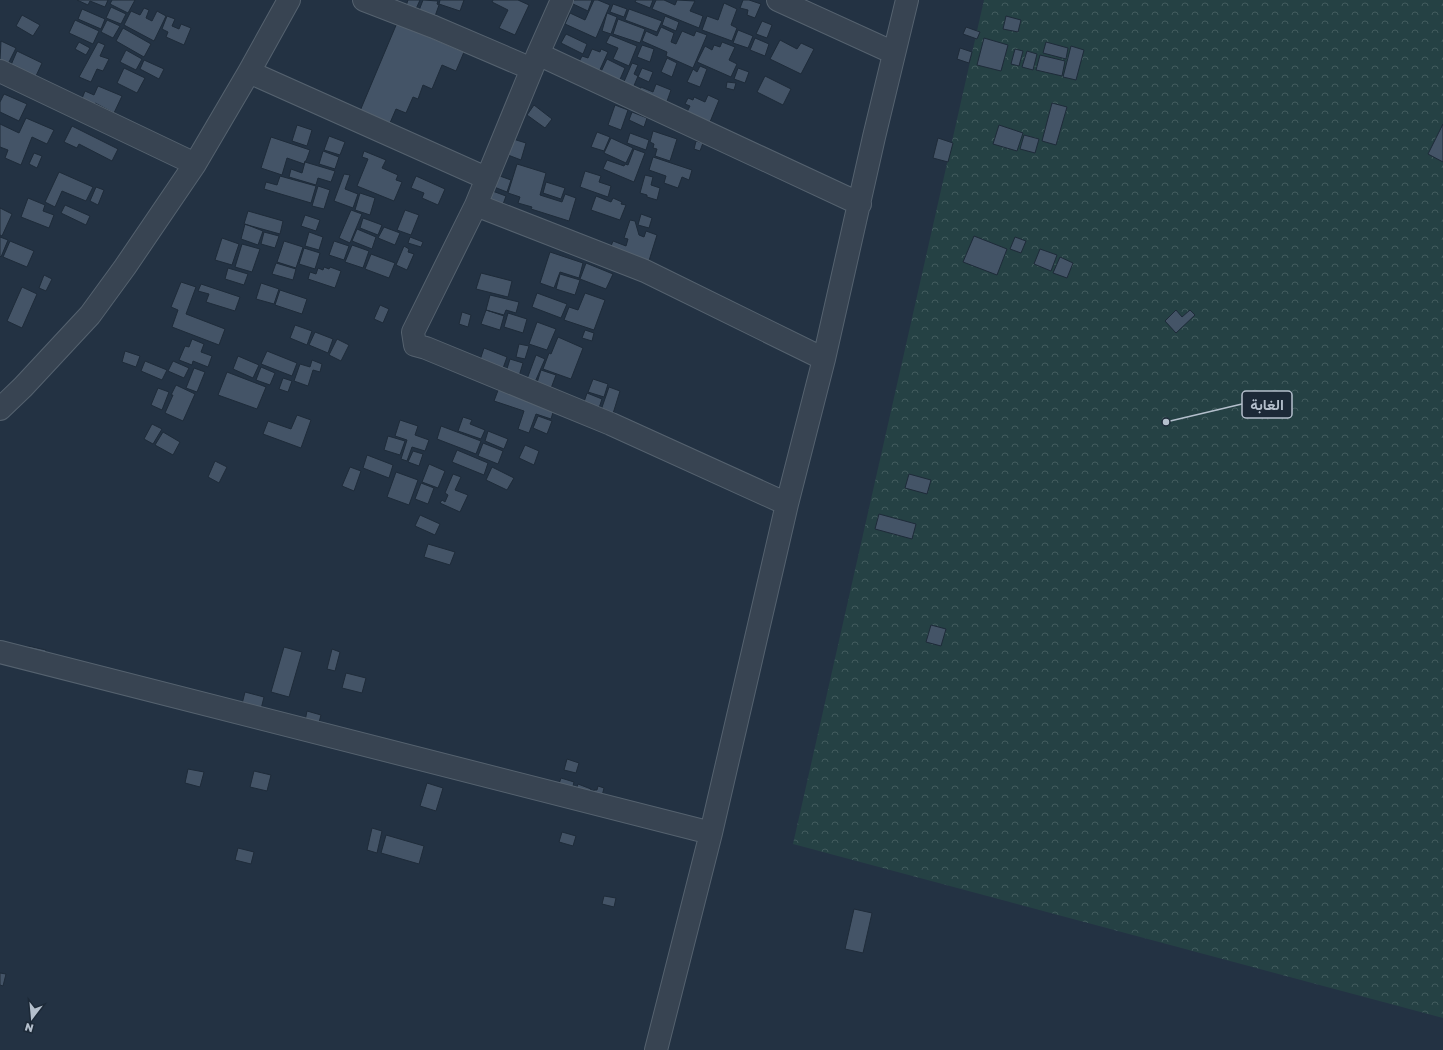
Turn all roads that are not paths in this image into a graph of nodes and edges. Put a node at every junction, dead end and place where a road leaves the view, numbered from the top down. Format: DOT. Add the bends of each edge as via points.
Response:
graph roads {
  1 [pos="289,0"];
  2 [pos="364,0"];
  3 [pos="562,0"];
  4 [pos="778,0"];
  5 [pos="907,0"];
  6 [pos="894,53"];
  7 [pos="535,61"];
  8 [pos="0,71"];
  9 [pos="249,72"];
  10 [pos="194,164"];
  11 [pos="486,178"];
  12 [pos="860,204"];
  13 [pos="476,205"];
  14 [pos="824,359"];
  15 [pos="0,409"];
  16 [pos="787,504"];
  17 [pos="0,652"];
  18 [pos="711,834"];
  19 [pos="656,1050"];
  1 -- 9 [label="street"];
  2 -- 7 [label="street"];
  3 -- 7 [label="street"];
  4 -- 6 [label="street"];
  5 -- 6 [label="street"];
  6 -- 12 [label="street"];
  7 -- 11 [label="street"];
  7 -- 12 [label="street"];
  8 -- 10 [label="street"];
  9 -- 10 [label="street"];
  9 -- 11 [label="street"];
  10 -- 15 [label="street" via="90,315"];
  11 -- 13 [label="street"];
  12 -- 14 [label="street"];
  13 -- 14 [label="street" via="645,271"];
  13 -- 16 [label="street" via="413,332 415,345 611,424"];
  14 -- 16 [label="street"];
  16 -- 18 [label="street"];
  17 -- 18 [label="street"];
  18 -- 19 [label="street"];
}
